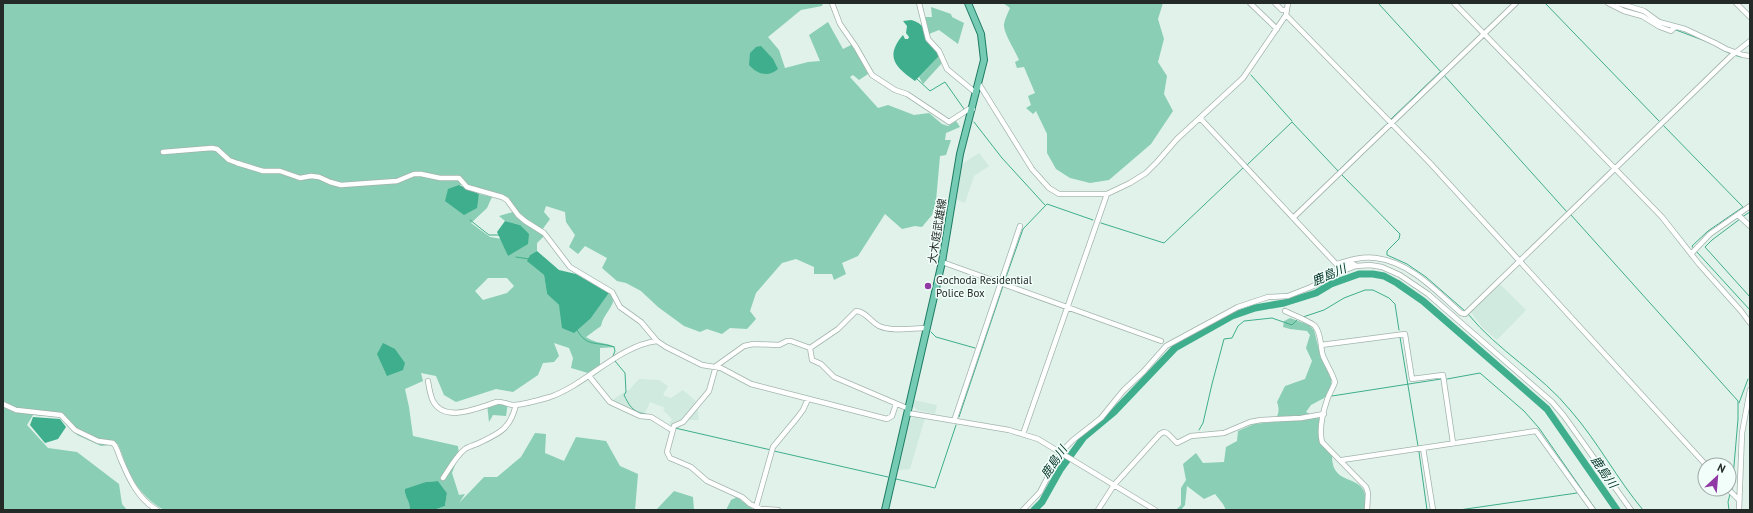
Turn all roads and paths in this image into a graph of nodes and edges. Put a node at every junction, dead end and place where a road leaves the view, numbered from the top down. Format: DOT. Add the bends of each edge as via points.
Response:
graph roads {
  1 [pos="832,3"];
  2 [pos="919,3"];
  3 [pos="968,3"];
  4 [pos="1251,3"];
  5 [pos="1275,3"];
  6 [pos="1288,3"];
  7 [pos="1454,3"];
  8 [pos="1516,3"];
  9 [pos="1608,3"];
  10 [pos="1618,3"];
  11 [pos="1736,3"];
  12 [pos="1287,13"];
  13 [pos="1750,17"];
  14 [pos="1675,27"];
  15 [pos="1277,29"];
  16 [pos="1484,34"];
  17 [pos="1750,41"];
  18 [pos="1736,52"];
  19 [pos="1750,56"];
  20 [pos="979,84"];
  21 [pos="976,93"];
  22 [pos="973,109"];
  23 [pos="1200,118"];
  24 [pos="1390,122"];
  25 [pos="163,152"];
  26 [pos="1614,169"];
  27 [pos="1107,194"];
  28 [pos="1750,206"];
  29 [pos="1738,215"];
  30 [pos="1293,218"];
  31 [pos="1020,226"];
  32 [pos="1750,226"];
  33 [pos="1693,251"];
  34 [pos="1519,261"];
  35 [pos="942,262"];
  36 [pos="1337,264"];
  37 [pos="1356,266"];
  38 [pos="1000,283"];
  39 [pos="1067,308"];
  40 [pos="1285,310"];
  41 [pos="1750,324"];
  42 [pos="927,328"];
  43 [pos="657,341"];
  44 [pos="1161,341"];
  45 [pos="1321,345"];
  46 [pos="810,348"];
  47 [pos="716,366"];
  48 [pos="589,376"];
  49 [pos="428,381"];
  50 [pos="1750,390"];
  51 [pos="808,399"];
  52 [pos="3,404"];
  53 [pos="896,404"];
  54 [pos="516,405"];
  55 [pos="908,411"];
  56 [pos="1324,414"];
  57 [pos="954,421"];
  58 [pos="672,430"];
  59 [pos="1023,434"];
  60 [pos="1453,443"];
  61 [pos="1423,448"];
  62 [pos="1061,452"];
  63 [pos="1699,457"];
  64 [pos="1342,460"];
  65 [pos="443,478"];
  66 [pos="1114,484"];
  67 [pos="1737,497"];
  68 [pos="1740,500"];
  69 [pos="756,507"];
  70 [pos="157,510"];
  71 [pos="778,510"];
  72 [pos="885,510"];
  73 [pos="1023,510"];
  74 [pos="1098,510"];
  75 [pos="1155,510"];
  76 [pos="1367,510"];
  77 [pos="1433,510"];
  78 [pos="1593,510"];
  79 [pos="1631,510"];
  80 [pos="1739,510"];
  1 -- 22 [label="street" via="840,24 872,75 895,90 907,94 949,122"];
  2 -- 21 [label="street" via="928,39 939,51 948,69"];
  3 -- 20 [label="main road, 大木庭武雄線" via="984,46"];
  4 -- 15 [label="street"];
  5 -- 12 [label="street"];
  6 -- 12 [label="street"];
  7 -- 16 [label="street"];
  8 -- 16 [label="street"];
  9 -- 14 [label="street" via="1642,16 1660,27 1672,31"];
  10 -- 14 [label="street" via="1644,11 1659,22"];
  11 -- 13 [label="street"];
  12 -- 15 [label="street"];
  12 -- 24 [label="street"];
  14 -- 18 [label="street"];
  15 -- 23 [label="street" via="1243,78"];
  16 -- 24 [label="street"];
  16 -- 26 [label="street"];
  17 -- 18 [label="street"];
  18 -- 19 [label="street"];
  18 -- 26 [label="street"];
  20 -- 21 [label="main road, 大木庭武雄線"];
  20 -- 27 [label="street" via="1032,169 1049,188 1059,194"];
  21 -- 22 [label="main road, 大木庭武雄線"];
  22 -- 35 [label="main road, 大木庭武雄線" via="955,182"];
  23 -- 27 [label="street" via="1176,139 1146,173"];
  23 -- 30 [label="street"];
  24 -- 30 [label="street"];
  24 -- 34 [label="street"];
  25 -- 43 [label="street" via="212,148 229,160 263,171 280,171 300,178 319,177 340,185 397,181 414,174 459,178 467,187 507,200 518,215 544,233 570,267 612,292 620,307 641,322"];
  26 -- 33 [label="street"];
  26 -- 34 [label="street"];
  27 -- 39 [label="street"];
  28 -- 29 [label="street"];
  29 -- 32 [label="street"];
  29 -- 33 [label="street" via="1710,234"];
  30 -- 36 [label="street"];
  31 -- 38 [label="street"];
  33 -- 41 [label="street"];
  34 -- 36 [label="street" via="1467,312 1461,313 1419,277 1388,260 1356,258"];
  34 -- 63 [label="street"];
  35 -- 38 [label="street"];
  35 -- 42 [label="main road, 大木庭武雄線"];
  36 -- 37 [label="street" via="1340,267 1353,264"];
  37 -- 62 [label="street" via="1288,296 1268,297 1238,307 1166,346 1100,418"];
  37 -- 79 [label="street" via="1376,266 1400,275 1428,294 1533,384 1564,416"];
  38 -- 39 [label="street"];
  38 -- 57 [label="street"];
  39 -- 44 [label="street"];
  39 -- 59 [label="street"];
  40 -- 45 [label="street" via="1316,327"];
  42 -- 46 [label="street" via="888,329 875,324 856,310 838,329"];
  42 -- 55 [label="main road, 大木庭武雄線"];
  43 -- 47 [label="street" via="702,365"];
  43 -- 48 [label="street" via="626,353"];
  45 -- 56 [label="street" via="1323,356 1335,382"];
  45 -- 60 [label="street" via="1404,334 1412,379 1443,375"];
  46 -- 47 [label="street" via="791,341 779,345 753,344 744,346"];
  46 -- 53 [label="street" via="812,360 821,364 834,377"];
  47 -- 51 [label="street" via="751,384"];
  47 -- 58 [label="street" via="709,391 683,422 674,426"];
  48 -- 54 [label="street" via="550,397"];
  48 -- 58 [label="street" via="610,402 640,416 651,417"];
  49 -- 54 [label="street" via="433,401 438,408 448,412 469,412 498,402"];
  50 -- 68 [label="street" via="1742,433"];
  51 -- 53 [label="street" via="887,419 892,416"];
  51 -- 69 [label="street" via="798,418 772,450"];
  52 -- 70 [label="street" via="16,410 61,415 75,430 98,441 114,443 131,483 149,505"];
  53 -- 55 [label="street"];
  54 -- 65 [label="street" via="513,417 501,432 459,454"];
  55 -- 57 [label="street"];
  55 -- 72 [label="main road, 大木庭武雄線"];
  56 -- 64 [label="street" via="1320,434 1322,442"];
  56 -- 66 [label="street" via="1250,422 1224,433 1191,436 1177,443 1164,432"];
  57 -- 59 [label="street"];
  58 -- 69 [label="street" via="667,452 670,458 691,467 707,481 737,494"];
  59 -- 62 [label="street"];
  60 -- 61 [label="street"];
  60 -- 78 [label="street" via="1536,431"];
  61 -- 64 [label="street"];
  61 -- 77 [label="street"];
  62 -- 66 [label="street"];
  62 -- 73 [label="street" via="1040,492"];
  64 -- 76 [label="street" via="1366,487"];
  66 -- 74 [label="street"];
  66 -- 75 [label="street"];
  67 -- 68 [label="street"];
  68 -- 80 [label="street"];
  69 -- 71 [label="street"];
}
